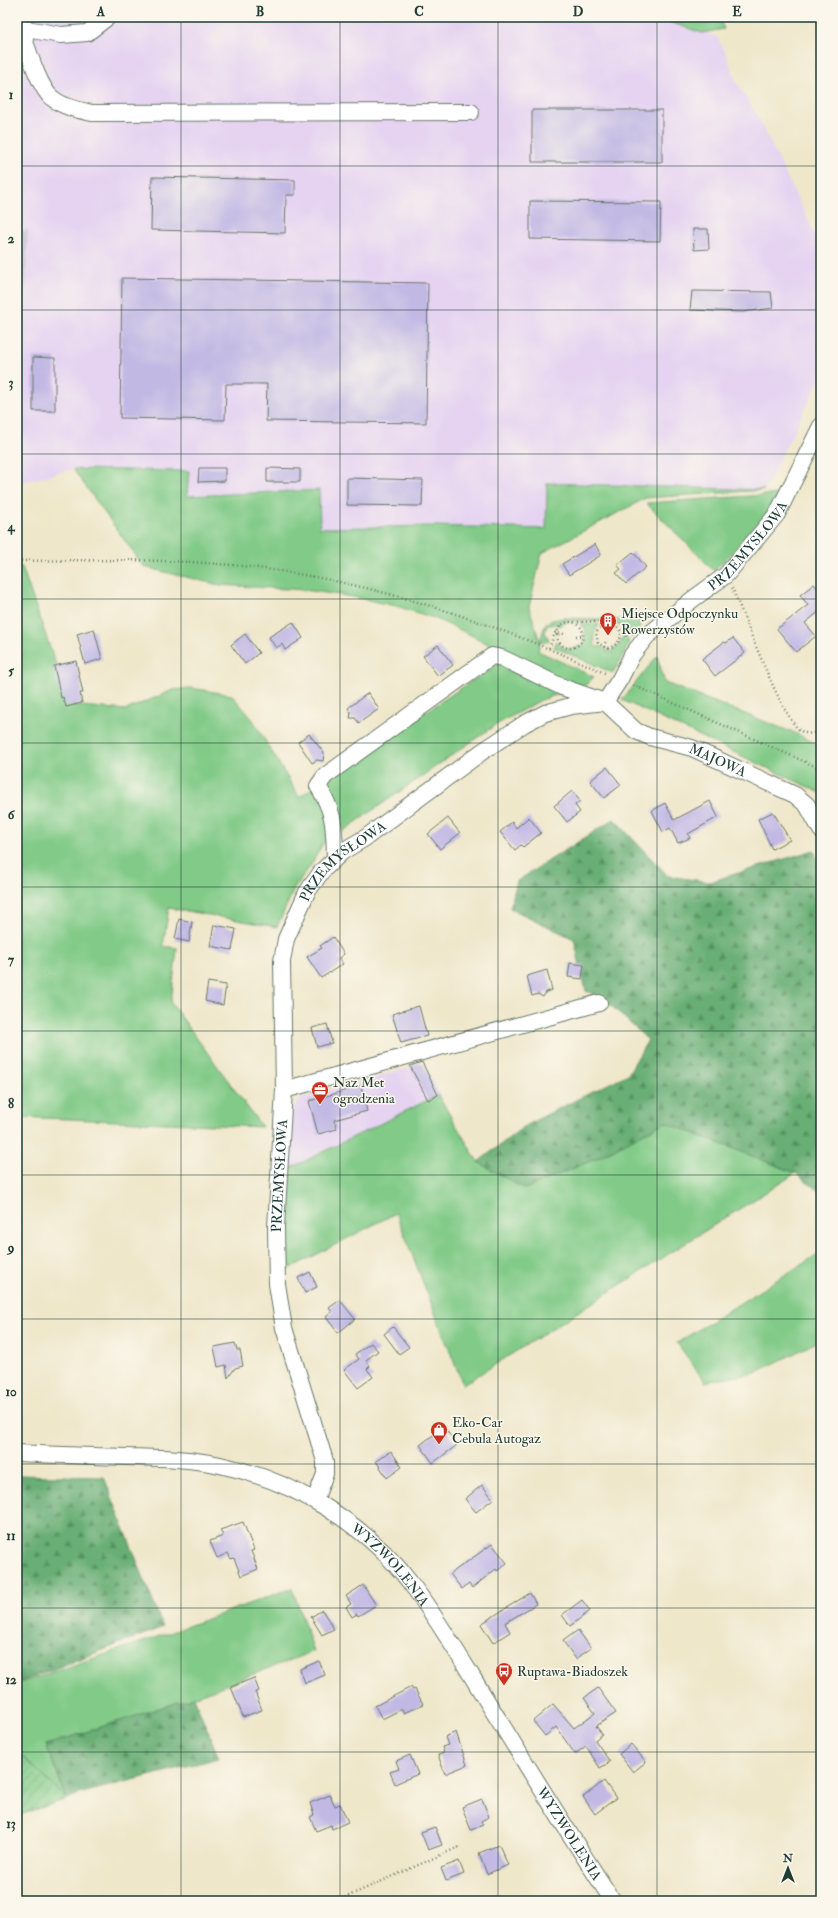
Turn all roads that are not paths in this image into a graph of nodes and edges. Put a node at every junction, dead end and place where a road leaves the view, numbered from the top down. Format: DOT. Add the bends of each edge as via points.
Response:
graph roads {
  1 [pos="108,17"];
  2 [pos="19,24"];
  3 [pos="471,112"];
  4 [pos="821,426"];
  5 [pos="605,702"];
  6 [pos="821,830"];
  7 [pos="335,858"];
  8 [pos="599,1003"];
  9 [pos="284,1090"];
  10 [pos="17,1453"];
  11 [pos="314,1500"];
  12 [pos="613,1901"];
  1 -- 2 [label="street" via="87,33 61,35"];
  2 -- 3 [label="street" via="43,84 52,98 70,107 92,113"];
  4 -- 5 [label="street, PRZEMYSŁOWA" via="777,514 726,575 647,636 632,655"];
  5 -- 6 [label="street, MAJOWA" via="636,731 692,748 795,795 807,805"];
  5 -- 7 [label="street, PRZEMYSŁOWA" via="571,706 545,713 524,724"];
  5 -- 7 [label="street" via="562,687 502,658 492,656 325,776 318,786 333,815"];
  7 -- 9 [label="street, PRZEMYSŁOWA" via="307,892 286,939 282,961"];
  8 -- 9 [label="street"];
  9 -- 11 [label="street, PRZEMYSŁOWA" via="276,1227 277,1284 284,1328 325,1461 325,1474"];
  10 -- 11 [label="street, WYZWOLENIA" via="194,1461 220,1465 262,1477"];
  11 -- 12 [label="street, WYZWOLENIA" via="366,1537 411,1584"];
}
